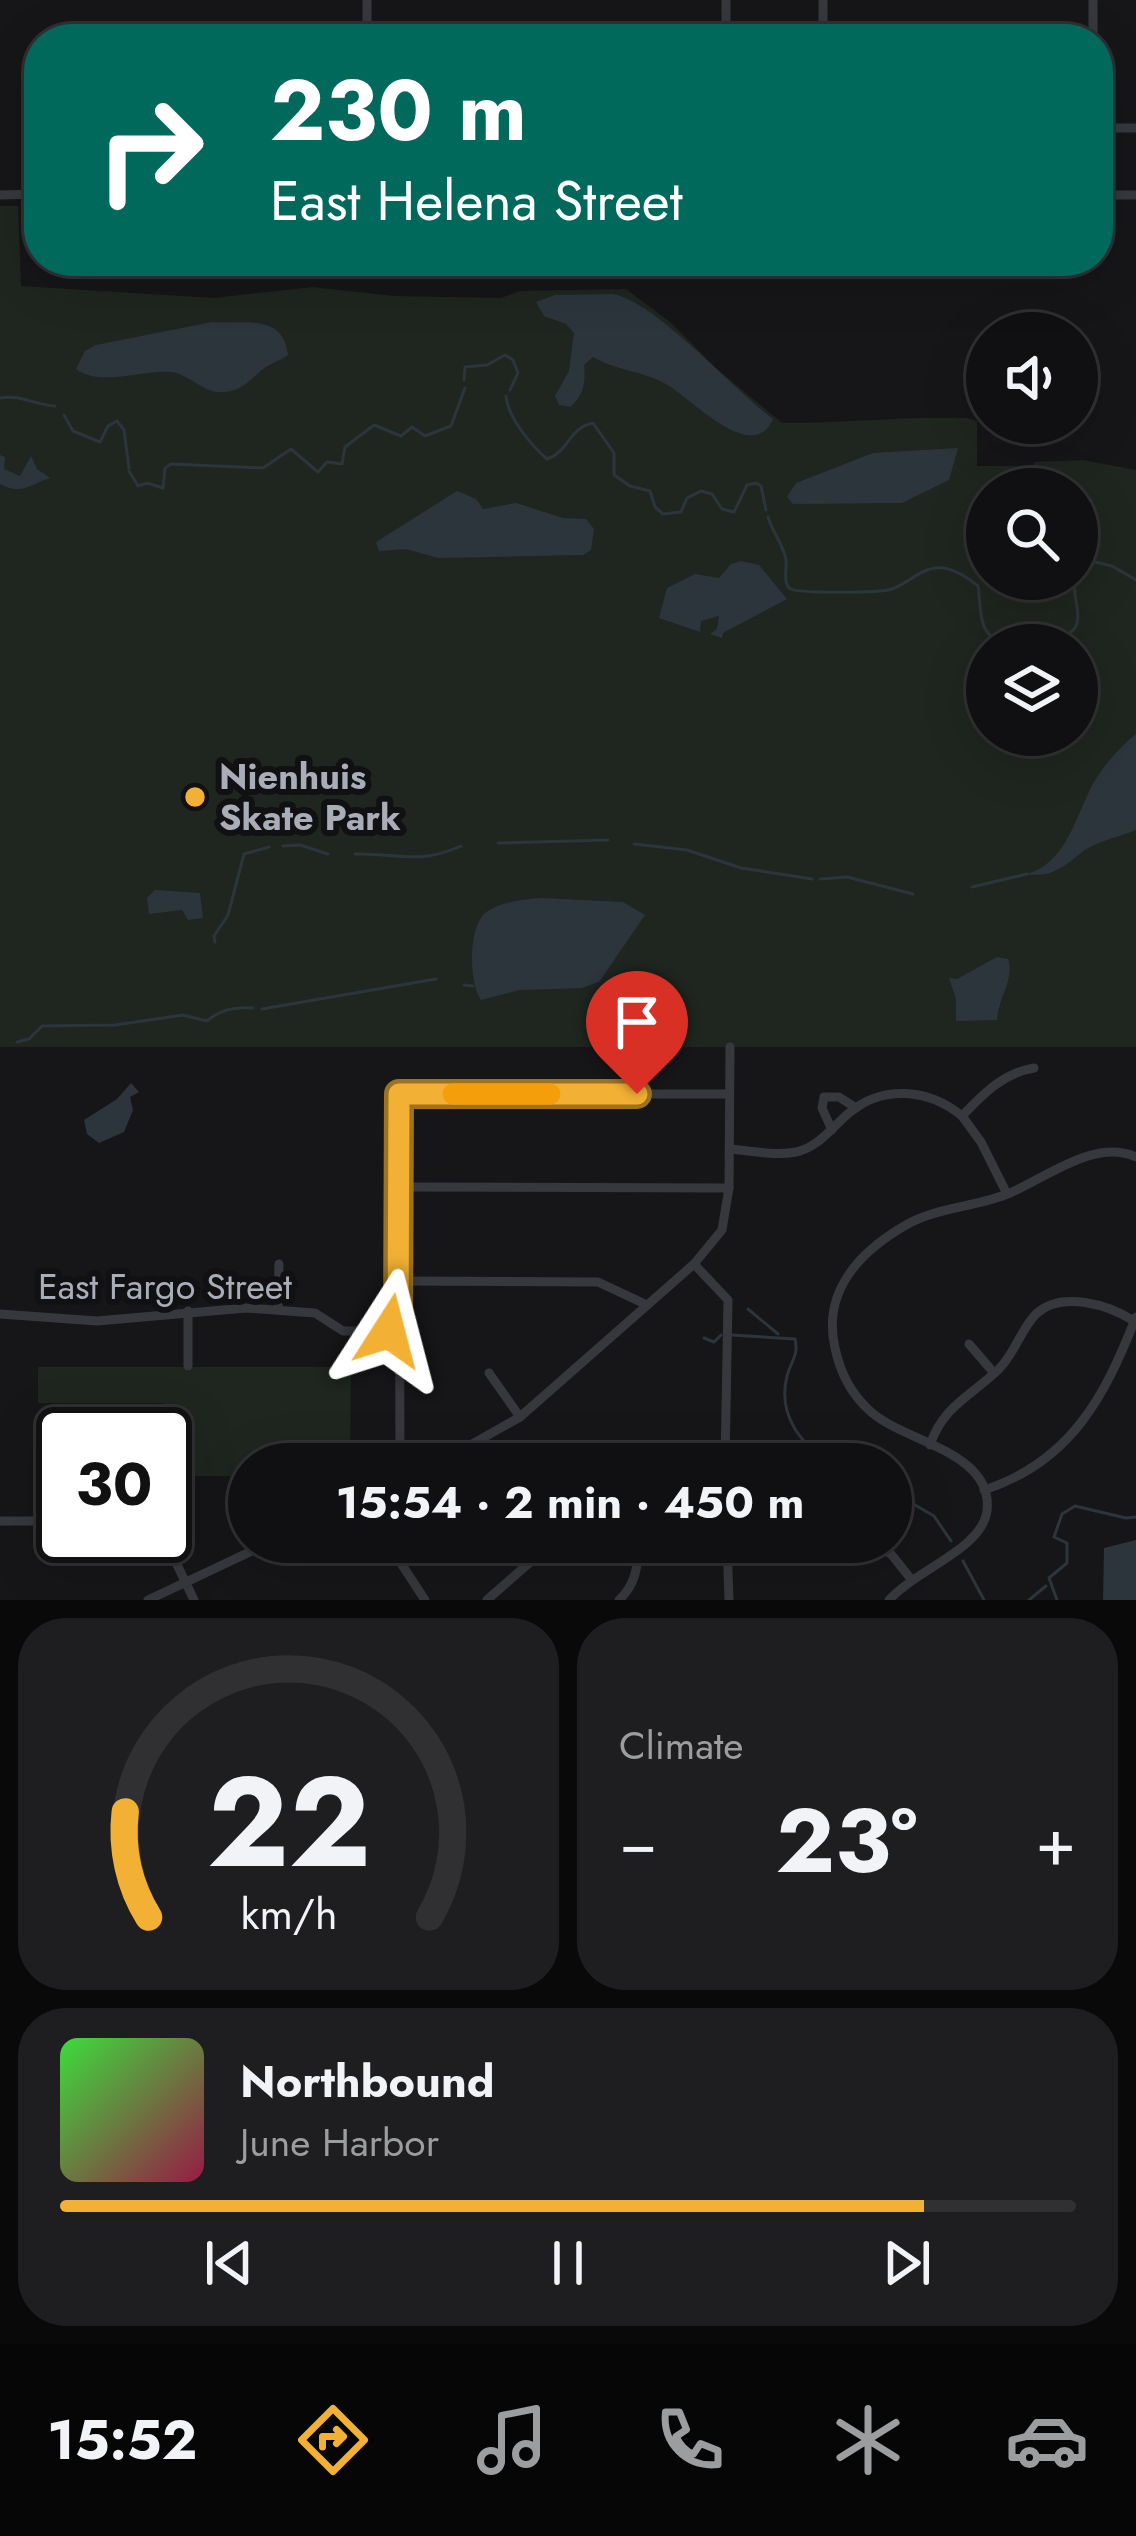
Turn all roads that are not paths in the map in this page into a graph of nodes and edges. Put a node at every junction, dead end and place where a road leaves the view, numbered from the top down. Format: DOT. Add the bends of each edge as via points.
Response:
graph roads {
  1 [pos="730,1047"];
  2 [pos="1034,1068"];
  3 [pos="730,1094"];
  4 [pos="856,1108"];
  5 [pos="962,1116"];
  6 [pos="832,1130"];
  7 [pos="730,1150"];
  8 [pos="1136,1157"];
  9 [pos="398,1187"];
  10 [pos="730,1188"];
  11 [pos="1007,1194"];
  12 [pos="279,1264"];
  13 [pos="694,1264"];
  14 [pos="398,1281"];
  15 [pos="645,1304"];
  16 [pos="278,1310"];
  17 [pos="188,1311"];
  18 [pos="0,1314"];
  19 [pos="1135,1319"];
  20 [pos="398,1331"];
  21 [pos="969,1344"];
  22 [pos="188,1366"];
  23 [pos="489,1373"];
  24 [pos="994,1373"];
  25 [pos="520,1417"];
  26 [pos="400,1443"];
  27 [pos="474,1443"];
  28 [pos="724,1443"];
  29 [pos="930,1445"];
  30 [pos="985,1490"];
  31 [pos="0,1521"];
  32 [pos="36,1521"];
  33 [pos="228,1562"];
  34 [pos="176,1563"];
  35 [pos="401,1563"];
  36 [pos="529,1563"];
  37 [pos="637,1563"];
  38 [pos="728,1563"];
  39 [pos="898,1563"];
  40 [pos="911,1579"];
  41 [pos="185,1582"];
  42 [pos="148,1600"];
  43 [pos="194,1600"];
  44 [pos="425,1600"];
  45 [pos="488,1600"];
  46 [pos="619,1600"];
  47 [pos="729,1600"];
  48 [pos="889,1600"];
  1 -- 3 [label="street"];
  2 -- 5 [label="street" via="1000,1080"];
  3 -- 7 [label="street"];
  3 -- 9 [label="street" via="399,1094"];
  4 -- 5 [label="street" via="908,1094 930,1096"];
  4 -- 6 [label="street"];
  4 -- 6 [label="street" via="824,1096"];
  5 -- 11 [label="street"];
  6 -- 7 [label="street" via="798,1152"];
  7 -- 10 [label="street"];
  8 -- 11 [label="street" via="1094,1154"];
  9 -- 10 [label="street"];
  9 -- 14 [label="street"];
  10 -- 13 [label="street" via="722,1230"];
  11 -- 29 [label="street" via="908,1223 845,1276 831,1315 839,1366 853,1392 870,1412"];
  12 -- 16 [label="street"];
  13 -- 15 [label="street"];
  13 -- 28 [label="street" via="728,1300"];
  14 -- 15 [label="street" via="598,1282"];
  14 -- 20 [label="street"];
  15 -- 25 [label="street"];
  16 -- 17 [label="street, East Fargo Street"];
  16 -- 20 [label="street, East Fargo Street" via="315,1313 343,1331"];
  17 -- 18 [label="street, East Fargo Street" via="97,1321"];
  17 -- 22 [label="street"];
  19 -- 24 [label="street" via="1088,1303 1055,1303 1031,1319"];
  19 -- 30 [label="street" via="1089,1416 1030,1471"];
  20 -- 26 [label="street"];
  21 -- 24 [label="street"];
  23 -- 25 [label="street"];
  24 -- 29 [label="street" via="943,1415"];
  25 -- 27 [label="street"];
  29 -- 30 [label="street" via="969,1466"];
  30 -- 40 [label="street" via="982,1528 970,1543"];
  31 -- 32 [label="street"];
  33 -- 41 [label="street"];
  34 -- 41 [label="street"];
  35 -- 44 [label="street"];
  36 -- 45 [label="street"];
  37 -- 46 [label="street"];
  38 -- 47 [label="street"];
  39 -- 40 [label="street"];
  40 -- 48 [label="street"];
  41 -- 42 [label="street"];
  41 -- 43 [label="street"];
}
